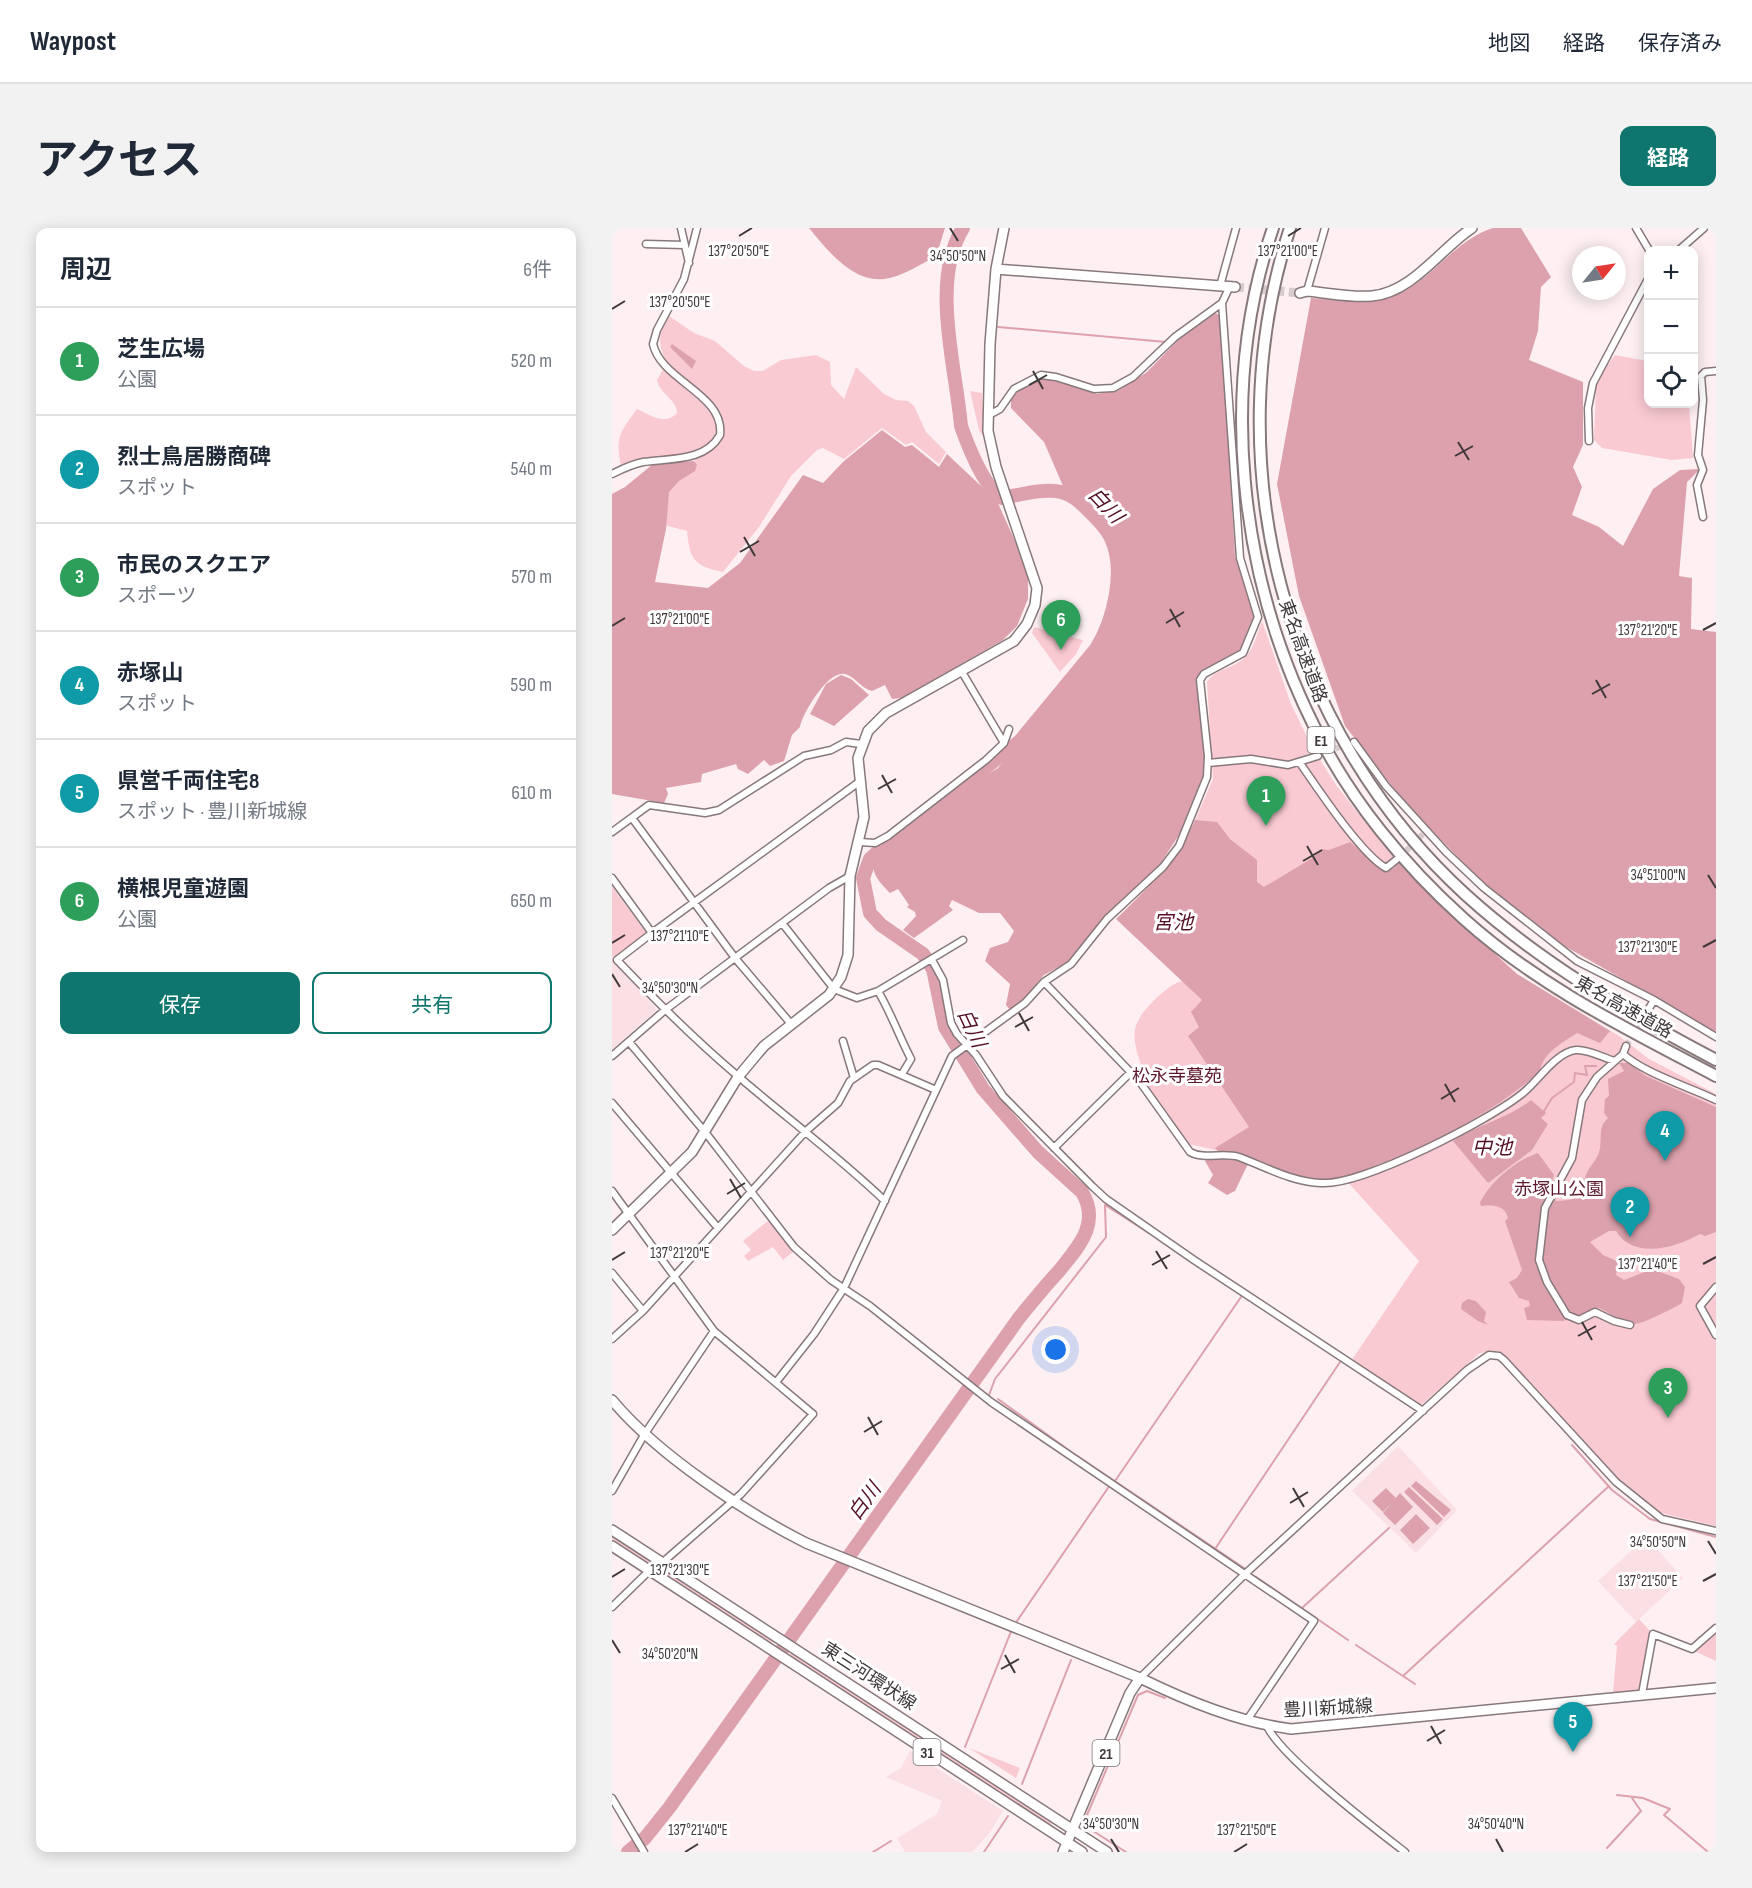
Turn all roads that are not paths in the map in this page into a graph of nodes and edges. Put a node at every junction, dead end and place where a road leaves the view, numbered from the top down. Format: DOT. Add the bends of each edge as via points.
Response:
graph roads {
  1 [pos="681,228"];
  2 [pos="697,228"];
  3 [pos="1004,228"];
  4 [pos="1236,228"];
  5 [pos="1273,228"];
  6 [pos="1290,228"];
  7 [pos="1325,228"];
  8 [pos="1472,228"];
  9 [pos="1636,228"];
  10 [pos="1704,228"];
  11 [pos="646,244"];
  12 [pos="684,245"];
  13 [pos="1647,246"];
  14 [pos="1684,246"];
  15 [pos="689,263"];
  16 [pos="996,269"];
  17 [pos="1229,286"];
  18 [pos="1644,287"];
  19 [pos="1303,292"];
  20 [pos="1222,303"];
  21 [pos="1716,371"];
  22 [pos="987,416"];
  23 [pos="1589,441"];
  24 [pos="612,474"];
  25 [pos="1703,517"];
  26 [pos="962,672"];
  27 [pos="1009,729"];
  28 [pos="1354,742"];
  29 [pos="1004,743"];
  30 [pos="861,744"];
  31 [pos="1318,756"];
  32 [pos="1208,763"];
  33 [pos="1299,763"];
  34 [pos="859,782"];
  35 [pos="632,818"];
  36 [pos="612,832"];
  37 [pos="860,842"];
  38 [pos="1396,860"];
  39 [pos="850,876"];
  40 [pos="612,878"];
  41 [pos="693,903"];
  42 [pos="782,923"];
  43 [pos="652,933"];
  44 [pos="963,940"];
  45 [pos="735,958"];
  46 [pos="932,960"];
  47 [pos="1044,982"];
  48 [pos="834,989"];
  49 [pos="878,991"];
  50 [pos="1654,1000"];
  51 [pos="665,1010"];
  52 [pos="1648,1010"];
  53 [pos="792,1025"];
  54 [pos="1649,1025"];
  55 [pos="1716,1037"];
  56 [pos="843,1041"];
  57 [pos="629,1042"];
  58 [pos="967,1046"];
  59 [pos="1626,1046"];
  60 [pos="1716,1052"];
  61 [pos="1623,1054"];
  62 [pos="612,1056"];
  63 [pos="1716,1060"];
  64 [pos="1615,1061"];
  65 [pos="1131,1072"];
  66 [pos="902,1074"];
  67 [pos="1716,1076"];
  68 [pos="738,1077"];
  69 [pos="854,1078"];
  70 [pos="936,1090"];
  71 [pos="1716,1100"];
  72 [pos="612,1104"];
  73 [pos="806,1131"];
  74 [pos="705,1132"];
  75 [pos="1054,1148"];
  76 [pos="671,1173"];
  77 [pos="612,1191"];
  78 [pos="751,1192"];
  79 [pos="885,1201"];
  80 [pos="631,1214"];
  81 [pos="718,1228"];
  82 [pos="612,1230"];
  83 [pos="612,1273"];
  84 [pos="676,1274"];
  85 [pos="1716,1287"];
  86 [pos="844,1288"];
  87 [pos="643,1311"];
  88 [pos="1630,1325"];
  89 [pos="714,1331"];
  90 [pos="1716,1335"];
  91 [pos="612,1339"];
  92 [pos="777,1381"];
  93 [pos="612,1401"];
  94 [pos="1423,1411"];
  95 [pos="644,1435"];
  96 [pos="612,1491"];
  97 [pos="733,1500"];
  98 [pos="612,1530"];
  99 [pos="1716,1531"];
  100 [pos="612,1546"];
  101 [pos="663,1562"];
  102 [pos="650,1570"];
  103 [pos="1245,1574"];
  104 [pos="612,1606"];
  105 [pos="1716,1628"];
  106 [pos="1140,1678"];
  107 [pos="1716,1688"];
  108 [pos="1642,1694"];
  109 [pos="1247,1720"];
  110 [pos="1267,1726"];
  111 [pos="612,1798"];
  112 [pos="1072,1828"];
  113 [pos="1067,1842"];
  114 [pos="643,1850"];
  115 [pos="1063,1852"];
  116 [pos="1082,1852"];
  117 [pos="1107,1852"];
  118 [pos="1405,1852"];
  1 -- 12 [label="street"];
  2 -- 15 [label="street"];
  3 -- 16 [label="street"];
  4 -- 17 [label="street"];
  5 -- 67 [label="highway, 東名高速道路 / E1" via="1255,301 1244,378 1245,484 1255,553 1272,625 1315,730 1361,803 1394,846 1466,921 1571,997"];
  6 -- 54 [label="highway, 東名高速道路 / E1" via="1265,342 1259,448 1272,552 1296,637 1329,715 1370,784 1427,857 1466,895 1541,956"];
  7 -- 19 [label="street"];
  8 -- 19 [label="street" via="1413,278 1388,292 1354,296"];
  9 -- 13 [label="street"];
  10 -- 14 [label="street"];
  11 -- 12 [label="street"];
  12 -- 15 [label="street"];
  15 -- 24 [label="street" via="653,344 667,367 708,404 718,418 720,435 711,448 695,456 643,462"];
  16 -- 17 [label="street"];
  16 -- 22 [label="street"];
  17 -- 20 [label="street"];
  18 -- 23 [label="street" via="1593,383 1588,408"];
  20 -- 22 [label="street" via="1175,337 1141,371 1113,388 1089,388 1041,375 1014,389 1000,409"];
  20 -- 32 [label="street" via="1240,558 1258,617 1243,653 1204,674 1200,681"];
  21 -- 25 [label="street" via="1701,376 1698,456 1703,470 1697,485"];
  22 -- 26 [label="street" via="1003,489 1037,588 1027,624 1014,641"];
  26 -- 29 [label="street"];
  26 -- 30 [label="street" via="879,718"];
  27 -- 29 [label="street"];
  28 -- 50 [label="street" via="1425,832 1484,888 1577,961"];
  29 -- 37 [label="street" via="888,836 875,843"];
  30 -- 34 [label="street"];
  30 -- 35 [label="street" via="846,742 804,756 719,810 705,813 649,805"];
  31 -- 33 [label="street"];
  32 -- 33 [label="street" via="1251,759 1277,765"];
  32 -- 47 [label="street" via="1207,777 1188,826 1170,859 1107,919 1071,964"];
  33 -- 38 [label="street" via="1376,860 1386,868"];
  34 -- 37 [label="street" via="864,817"];
  34 -- 41 [label="street"];
  35 -- 36 [label="street"];
  35 -- 41 [label="street"];
  37 -- 39 [label="street"];
  39 -- 42 [label="street"];
  39 -- 48 [label="street" via="848,955"];
  40 -- 43 [label="street"];
  41 -- 43 [label="street"];
  41 -- 45 [label="street"];
  42 -- 45 [label="street"];
  42 -- 48 [label="street"];
  43 -- 51 [label="street" via="617,960"];
  44 -- 46 [label="street"];
  45 -- 51 [label="street"];
  45 -- 53 [label="street"];
  46 -- 49 [label="street"];
  46 -- 58 [label="street" via="943,980 951,1023"];
  47 -- 58 [label="street" via="1025,1003"];
  47 -- 65 [label="street"];
  48 -- 49 [label="street" via="857,998"];
  48 -- 53 [label="street"];
  49 -- 66 [label="street" via="911,1059"];
  50 -- 52 [label="street"];
  50 -- 55 [label="street"];
  51 -- 57 [label="street"];
  51 -- 68 [label="street"];
  53 -- 68 [label="street" via="764,1046"];
  54 -- 60 [label="highway"];
  54 -- 63 [label="highway, 東名高速道路 / E1"];
  56 -- 69 [label="street"];
  57 -- 62 [label="street"];
  57 -- 74 [label="street"];
  58 -- 70 [label="street" via="952,1056"];
  58 -- 75 [label="street" via="1004,1096"];
  59 -- 61 [label="street"];
  61 -- 64 [label="street"];
  61 -- 71 [label="street" via="1647,1070"];
  64 -- 65 [label="street" via="1583,1050 1569,1052 1525,1092 1443,1141 1330,1183 1292,1177 1230,1155 1200,1156 1190,1152"];
  64 -- 88 [label="street" via="1597,1077 1582,1100 1572,1158 1545,1208 1539,1260 1547,1282 1567,1314 1579,1320 1595,1311"];
  65 -- 75 [label="street"];
  66 -- 69 [label="street" via="873,1065"];
  66 -- 70 [label="street"];
  68 -- 73 [label="street"];
  68 -- 74 [label="street"];
  69 -- 73 [label="street" via="838,1103"];
  70 -- 79 [label="street"];
  72 -- 76 [label="street"];
  73 -- 78 [label="street"];
  73 -- 79 [label="street"];
  74 -- 76 [label="street"];
  74 -- 78 [label="street"];
  75 -- 94 [label="street" via="1106,1199"];
  76 -- 80 [label="street"];
  76 -- 81 [label="street"];
  77 -- 80 [label="street"];
  78 -- 81 [label="street"];
  78 -- 86 [label="street" via="794,1247"];
  79 -- 86 [label="street"];
  80 -- 82 [label="street"];
  80 -- 84 [label="street"];
  81 -- 84 [label="street"];
  83 -- 87 [label="street"];
  84 -- 87 [label="street"];
  84 -- 89 [label="street"];
  85 -- 90 [label="street" via="1700,1306"];
  86 -- 92 [label="street"];
  86 -- 103 [label="street" via="976,1391"];
  87 -- 91 [label="street"];
  89 -- 92 [label="street"];
  89 -- 95 [label="street"];
  92 -- 97 [label="street" via="813,1414"];
  93 -- 95 [label="street, 豊川新城線"];
  94 -- 99 [label="street" via="1483,1357 1499,1356 1616,1482 1662,1519"];
  94 -- 103 [label="street"];
  95 -- 96 [label="street"];
  95 -- 97 [label="street, 豊川新城線"];
  97 -- 101 [label="street"];
  97 -- 106 [label="street, 豊川新城線" via="806,1543"];
  98 -- 101 [label="street, 東三河環状線 / 31"];
  100 -- 102 [label="street, 東三河環状線 / 31"];
  101 -- 112 [label="street, 東三河環状線 / 31"];
  102 -- 104 [label="street"];
  102 -- 113 [label="street, 東三河環状線 / 31"];
  103 -- 106 [label="street"];
  103 -- 109 [label="street" via="1314,1621"];
  105 -- 108 [label="street" via="1692,1649 1653,1634"];
  106 -- 109 [label="street, 豊川新城線" via="1212,1710"];
  106 -- 112 [label="street, 21"];
  107 -- 108 [label="street, 豊川新城線"];
  108 -- 110 [label="street, 豊川新城線" via="1332,1727"];
  109 -- 110 [label="street, 豊川新城線"];
  110 -- 118 [label="street" via="1272,1738 1303,1767"];
  111 -- 114 [label="street"];
  112 -- 113 [label="street, 21"];
  112 -- 117 [label="street, 東三河環状線 / 31"];
  113 -- 115 [label="street, 21"];
  113 -- 116 [label="street, 東三河環状線 / 31"];
}
